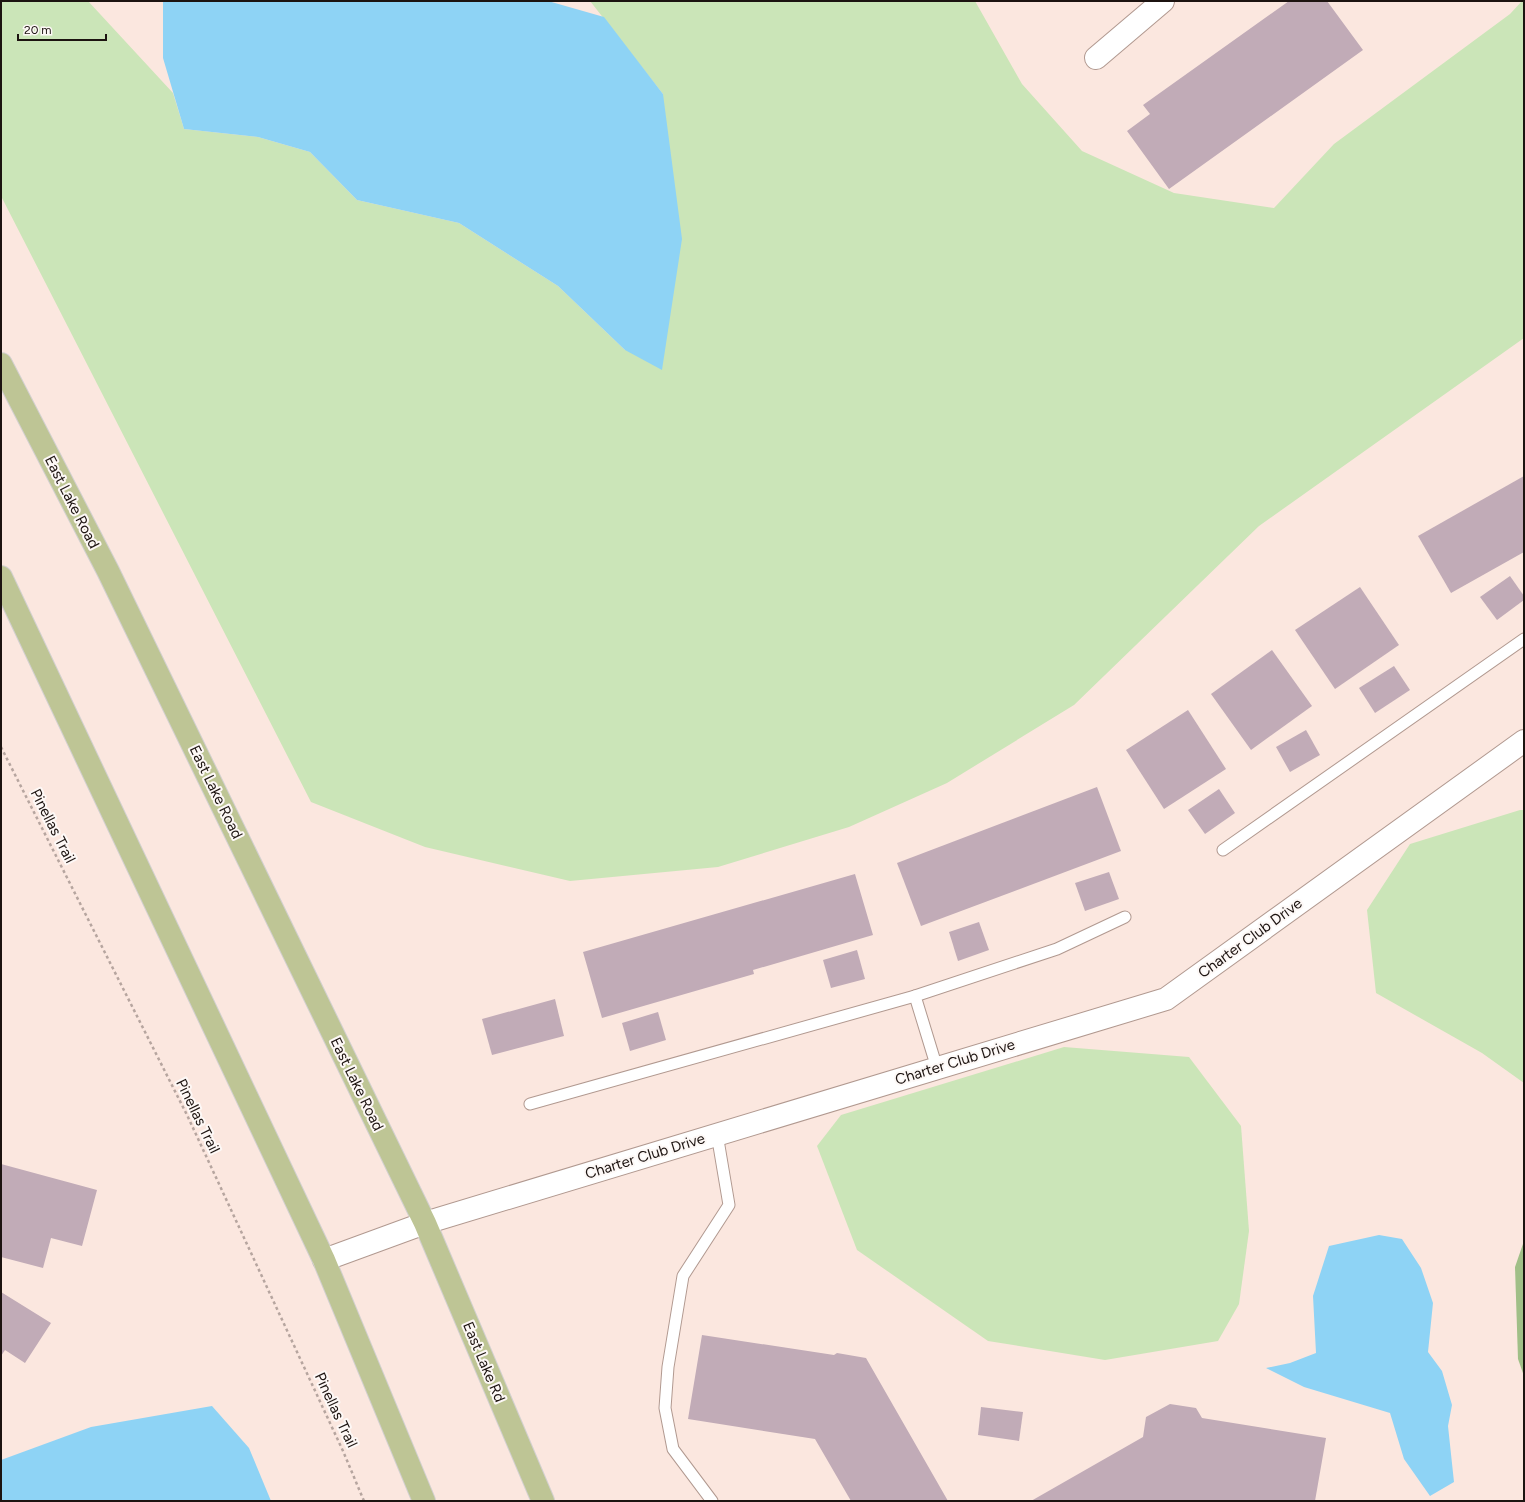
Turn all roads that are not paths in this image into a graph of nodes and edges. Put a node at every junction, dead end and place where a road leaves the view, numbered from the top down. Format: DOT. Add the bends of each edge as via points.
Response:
graph roads {
  1 [pos="1163,1"];
  2 [pos="1096,58"];
  3 [pos="1,364"];
  4 [pos="1,577"];
  5 [pos="1524,639"];
  6 [pos="1524,741"];
  7 [pos="1223,850"];
  8 [pos="1125,917"];
  9 [pos="915,996"];
  10 [pos="937,1068"];
  11 [pos="530,1104"];
  12 [pos="717,1134"];
  13 [pos="425,1223"];
  14 [pos="324,1260"];
  15 [pos="424,1501"];
  16 [pos="543,1501"];
  17 [pos="712,1501"];
  1 -- 2 [label="street"];
  3 -- 13 [label="main road, East Lake Road" via="108,570"];
  4 -- 14 [label="main road"];
  5 -- 7 [label="lane"];
  6 -- 10 [label="street, Charter Club Drive" via="1166,999"];
  8 -- 9 [label="lane" via="1057,949"];
  9 -- 10 [label="lane"];
  9 -- 11 [label="lane"];
  10 -- 12 [label="street, Charter Club Drive"];
  12 -- 13 [label="street, Charter Club Drive"];
  12 -- 17 [label="lane" via="729,1205 683,1276 668,1367 665,1408 673,1449"];
  13 -- 14 [label="street, Charter Club Drive"];
  13 -- 16 [label="main road, East Lake Rd"];
  14 -- 15 [label="main road"];
}
